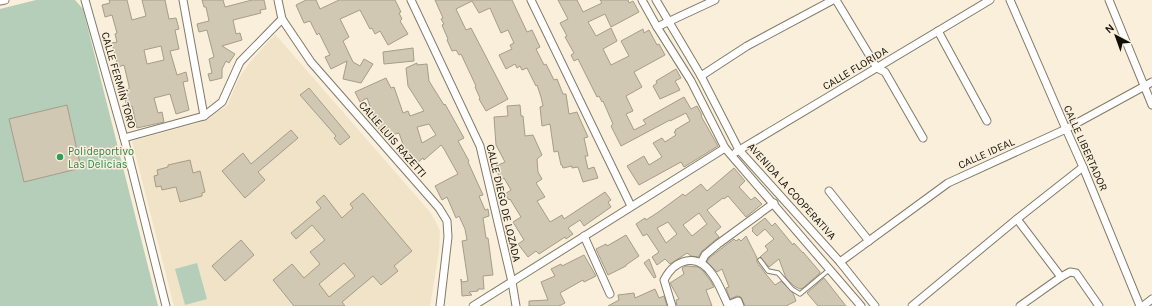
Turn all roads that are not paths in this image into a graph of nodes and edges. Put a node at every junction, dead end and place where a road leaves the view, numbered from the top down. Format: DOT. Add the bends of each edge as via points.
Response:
graph roads {
  1 [pos="5,0"];
  2 [pos="85,0"];
  3 [pos="183,0"];
  4 [pos="278,0"];
  5 [pos="411,0"];
  6 [pos="531,0"];
  7 [pos="642,0"];
  8 [pos="656,0"];
  9 [pos="715,0"];
  10 [pos="835,0"];
  11 [pos="1010,0"];
  12 [pos="1109,0"];
  13 [pos="0,1"];
  14 [pos="986,1"];
  15 [pos="282,19"];
  16 [pos="669,22"];
  17 [pos="657,28"];
  18 [pos="938,31"];
  19 [pos="877,68"];
  20 [pos="701,76"];
  21 [pos="1152,82"];
  22 [pos="1144,86"];
  23 [pos="1152,105"];
  24 [pos="204,116"];
  25 [pos="987,122"];
  26 [pos="1066,129"];
  27 [pos="124,138"];
  28 [pos="923,138"];
  29 [pos="726,148"];
  30 [pos="739,150"];
  31 [pos="732,155"];
  32 [pos="1083,167"];
  33 [pos="829,191"];
  34 [pos="774,203"];
  35 [pos="631,206"];
  36 [pos="1017,219"];
  37 [pos="584,236"];
  38 [pos="869,240"];
  39 [pos="760,260"];
  40 [pos="840,262"];
  41 [pos="701,263"];
  42 [pos="830,269"];
  43 [pos="1061,276"];
  44 [pos="512,282"];
  45 [pos="610,294"];
  46 [pos="1152,299"];
  47 [pos="166,306"];
  48 [pos="440,306"];
  49 [pos="473,306"];
  50 [pos="516,306"];
  51 [pos="672,306"];
  52 [pos="740,306"];
  53 [pos="861,306"];
  54 [pos="875,306"];
  55 [pos="912,306"];
  56 [pos="1020,306"];
  57 [pos="1099,306"];
  58 [pos="1142,306"];
  1 -- 13 [label="street"];
  2 -- 27 [label="street, CALLE FERMÍN TORO"];
  3 -- 24 [label="street"];
  4 -- 15 [label="street, CALLE LUIS RAZETTI"];
  5 -- 44 [label="street, CALLE DIEGO DE LOZADA" via="480,146"];
  6 -- 35 [label="street"];
  7 -- 17 [label="street, AVENIDA LA COOPERATIVA"];
  8 -- 16 [label="street, AVENIDA LA COOPERATIVA"];
  9 -- 16 [label="street"];
  10 -- 19 [label="street"];
  10 -- 20 [label="street" via="747,46"];
  11 -- 26 [label="street, CALLE LIBERTADOR"];
  12 -- 22 [label="street"];
  14 -- 18 [label="street, CALLE FLORIDA"];
  15 -- 24 [label="street" via="240,62 222,102"];
  15 -- 48 [label="street, CALLE LUIS RAZETTI" via="311,62 439,208 446,221 448,237"];
  16 -- 17 [label="street"];
  16 -- 20 [label="street, AVENIDA LA COOPERATIVA"];
  17 -- 29 [label="street, AVENIDA LA COOPERATIVA" via="691,81"];
  18 -- 19 [label="street, CALLE FLORIDA"];
  18 -- 25 [label="street"];
  19 -- 28 [label="street" via="885,72"];
  19 -- 30 [label="street, CALLE FLORIDA"];
  20 -- 30 [label="street, AVENIDA LA COOPERATIVA"];
  21 -- 22 [label="street, CALLE IDEAL"];
  22 -- 23 [label="street"];
  22 -- 26 [label="street, CALLE IDEAL"];
  24 -- 27 [label="street"];
  26 -- 32 [label="street, CALLE LIBERTADOR"];
  26 -- 38 [label="street, CALLE IDEAL" via="948,183"];
  27 -- 47 [label="street, CALLE FERMÍN TORO"];
  29 -- 31 [label="street, AVENIDA LA COOPERATIVA"];
  29 -- 35 [label="street"];
  30 -- 31 [label="street, CALLE FLORIDA"];
  30 -- 40 [label="street, AVENIDA LA COOPERATIVA"];
  31 -- 34 [label="street, AVENIDA LA COOPERATIVA"];
  32 -- 36 [label="street"];
  32 -- 58 [label="street, CALLE LIBERTADOR"];
  33 -- 38 [label="street"];
  34 -- 41 [label="street" via="718,244 705,255"];
  34 -- 42 [label="street, AVENIDA LA COOPERATIVA"];
  35 -- 37 [label="street"];
  36 -- 43 [label="street"];
  36 -- 55 [label="street"];
  37 -- 44 [label="street"];
  37 -- 45 [label="street"];
  38 -- 40 [label="street, CALLE IDEAL"];
  39 -- 42 [label="lane" via="768,271 778,273 800,294"];
  40 -- 54 [label="street, AVENIDA LA COOPERATIVA"];
  41 -- 51 [label="street" via="682,262 667,273 664,280"];
  41 -- 52 [label="street" via="713,275 728,305 738,301"];
  42 -- 53 [label="street, AVENIDA LA COOPERATIVA"];
  43 -- 56 [label="street"];
  43 -- 57 [label="street" via="1070,272 1076,273"];
  44 -- 49 [label="street"];
  44 -- 50 [label="street, CALLE DIEGO DE LOZADA"];
  46 -- 58 [label="street"];
}
